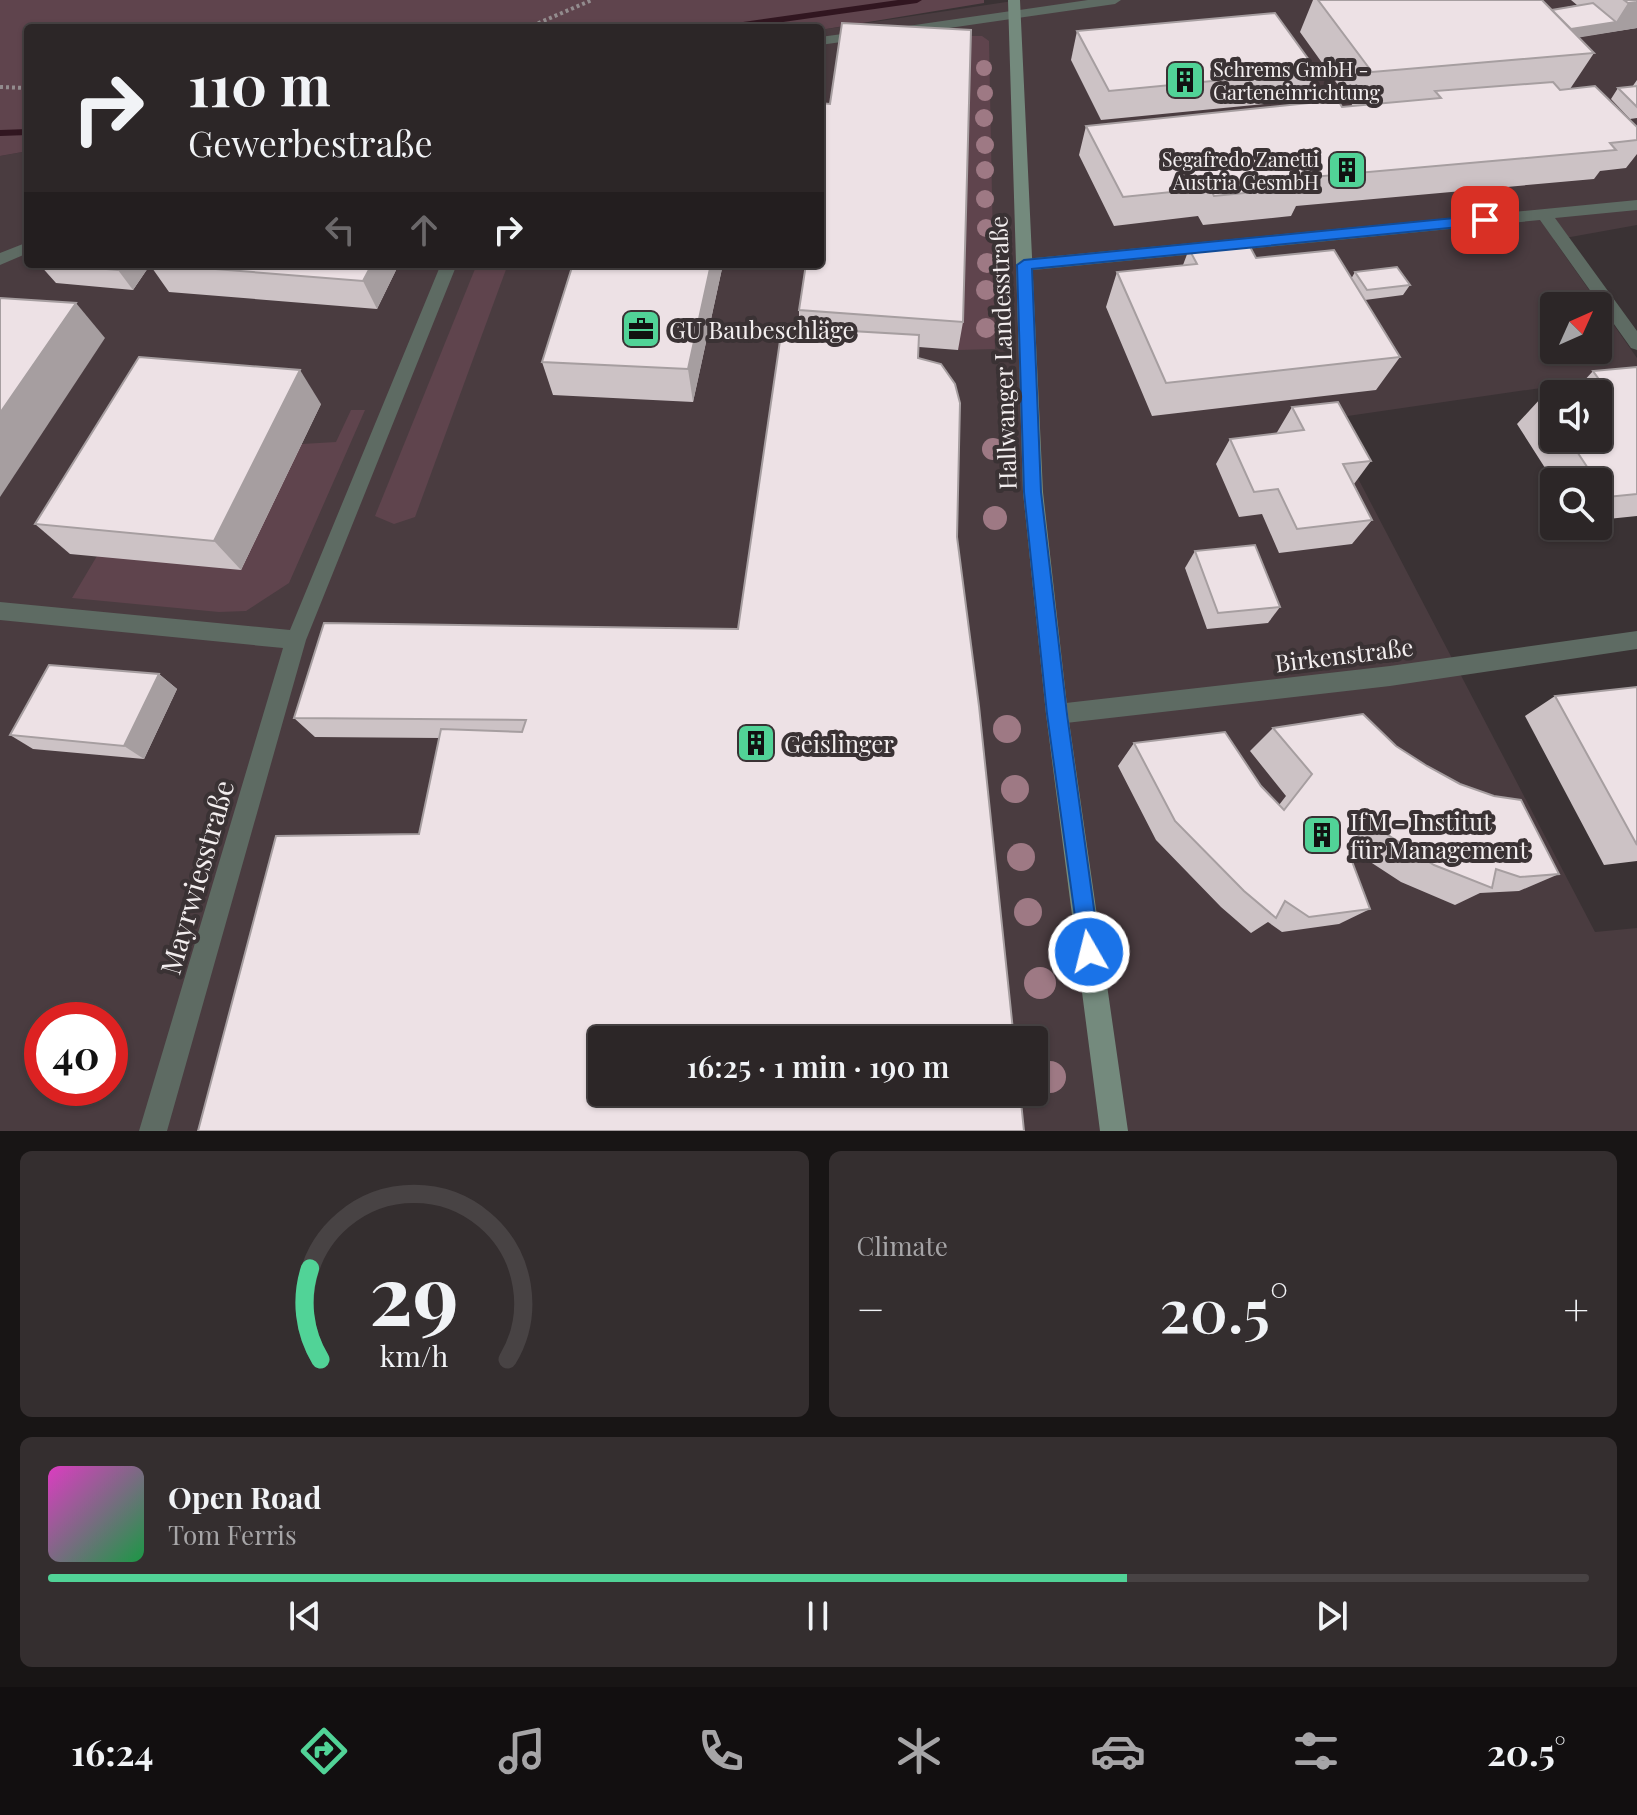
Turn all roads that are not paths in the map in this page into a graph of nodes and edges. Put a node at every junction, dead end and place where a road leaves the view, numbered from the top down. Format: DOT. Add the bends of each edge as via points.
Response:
graph roads {
  1 [pos="1115,0"];
  2 [pos="1014,8"];
  3 [pos="824,40"];
  4 [pos="1637,205"];
  5 [pos="1544,214"];
  6 [pos="24,249"];
  7 [pos="0,259"];
  8 [pos="1024,265"];
  9 [pos="447,268"];
  10 [pos="1637,344"];
  11 [pos="0,611"];
  12 [pos="296,640"];
  13 [pos="1637,640"];
  14 [pos="1057,714"];
  15 [pos="153,1131"];
  16 [pos="1114,1131"];
  1 -- 2 [label="street"];
  2 -- 3 [label="street"];
  2 -- 8 [label="street, Hallwanger Landesstraße"];
  4 -- 5 [label="street"];
  5 -- 8 [label="street"];
  5 -- 10 [label="street"];
  6 -- 7 [label="street"];
  8 -- 14 [label="street, Hallwanger Landesstraße" via="1033,492"];
  9 -- 12 [label="street, Mayrwiesstraße"];
  11 -- 12 [label="street"];
  12 -- 15 [label="street, Mayrwiesstraße"];
  13 -- 14 [label="street, Birkenstraße" via="1390,676"];
  14 -- 16 [label="street, Hallwanger Landesstraße"];
}
